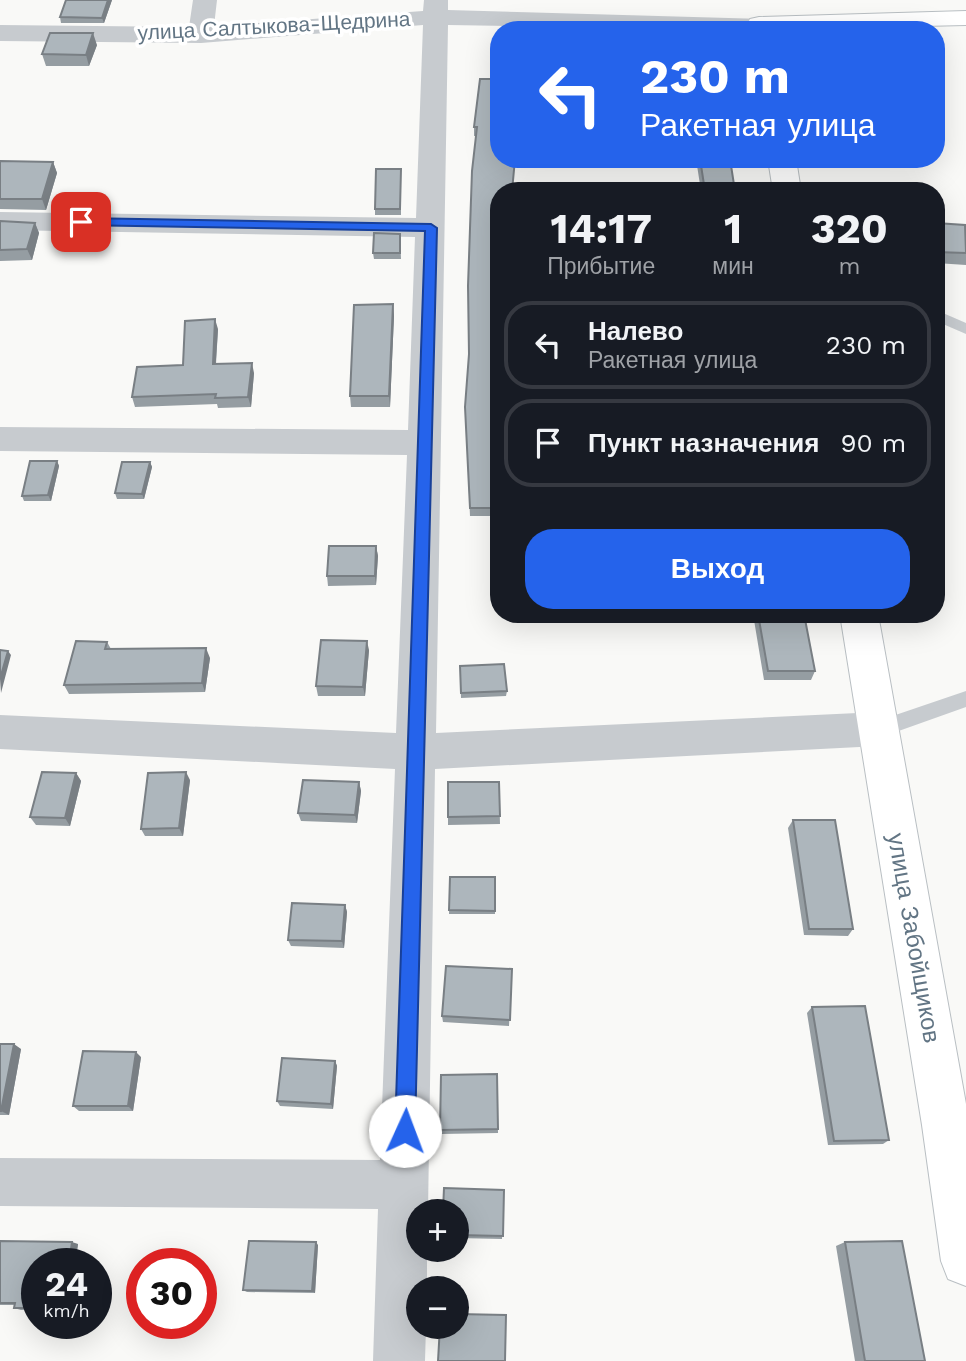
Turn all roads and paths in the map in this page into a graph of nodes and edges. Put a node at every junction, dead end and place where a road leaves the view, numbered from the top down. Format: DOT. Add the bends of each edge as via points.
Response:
graph roads {
  1 [pos="205,0"];
  2 [pos="750,0"];
  3 [pos="436,9"];
  4 [pos="966,18"];
  5 [pos="651,21"];
  6 [pos="757,21"];
  7 [pos="897,21"];
  8 [pos="0,33"];
  9 [pos="201,35"];
  10 [pos="0,221"];
  11 [pos="431,228"];
  12 [pos="945,320"];
  13 [pos="966,330"];
  14 [pos="0,439"];
  15 [pos="424,443"];
  16 [pos="861,623"];
  17 [pos="966,699"];
  18 [pos="879,729"];
  19 [pos="0,733"];
  20 [pos="416,752"];
  21 [pos="0,1182"];
  22 [pos="404,1185"];
  23 [pos="966,1261"];
  24 [pos="399,1361"];
  1 -- 9 [label="street"];
  2 -- 6 [label="main road"];
  3 -- 5 [label="street, улица Салтыкова-Щедрина"];
  3 -- 9 [label="street, улица Салтыкова-Щедрина"];
  3 -- 11 [label="street"];
  4 -- 7 [label="main road"];
  8 -- 9 [label="street, улица Салтыкова-Щедрина"];
  10 -- 11 [label="street"];
  11 -- 15 [label="street"];
  12 -- 13 [label="lane"];
  14 -- 15 [label="street"];
  15 -- 20 [label="street"];
  16 -- 18 [label="main road, улица Забойщиков"];
  17 -- 18 [label="lane"];
  18 -- 20 [label="street"];
  18 -- 23 [label="main road, улица Забойщиков"];
  19 -- 20 [label="street"];
  20 -- 22 [label="street"];
  21 -- 22 [label="street"];
  22 -- 24 [label="street"];
}
